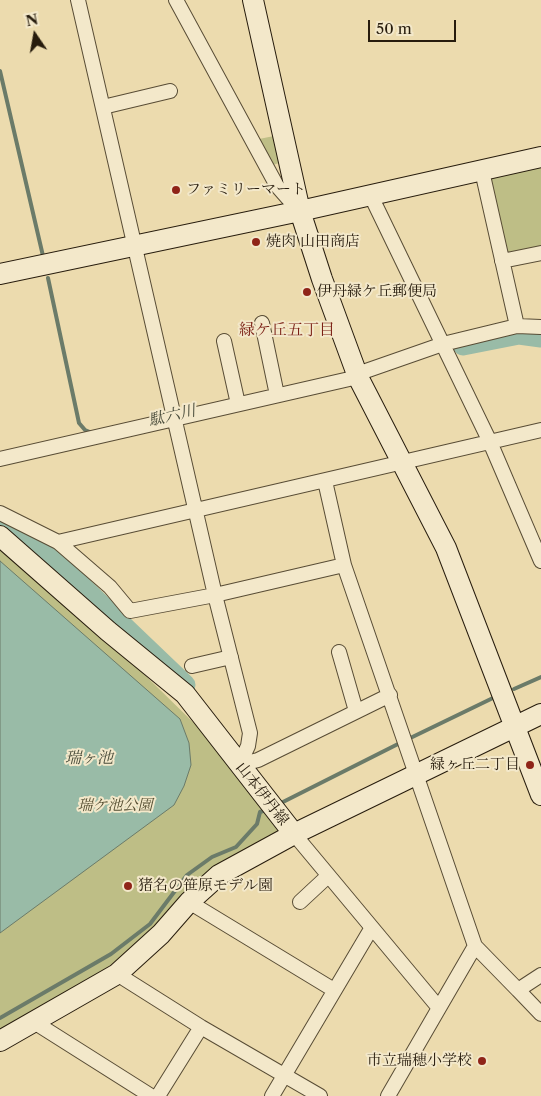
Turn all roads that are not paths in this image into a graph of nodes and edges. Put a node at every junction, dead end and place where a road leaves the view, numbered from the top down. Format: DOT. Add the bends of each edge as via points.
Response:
graph roads {
  1 [pos="78,0"];
  2 [pos="176,0"];
  3 [pos="253,0"];
  4 [pos="170,91"];
  5 [pos="103,107"];
  6 [pos="541,157"];
  7 [pos="482,171"];
  8 [pos="371,196"];
  9 [pos="300,211"];
  10 [pos="136,246"];
  11 [pos="541,253"];
  12 [pos="502,261"];
  13 [pos="0,274"];
  14 [pos="262,323"];
  15 [pos="517,326"];
  16 [pos="541,327"];
  17 [pos="224,341"];
  18 [pos="443,344"];
  19 [pos="357,375"];
  20 [pos="277,392"];
  21 [pos="238,404"];
  22 [pos="175,416"];
  23 [pos="541,430"];
  24 [pos="490,442"];
  25 [pos="0,458"];
  26 [pos="403,463"];
  27 [pos="325,481"];
  28 [pos="196,511"];
  29 [pos="0,513"];
  30 [pos="0,536"];
  31 [pos="58,542"];
  32 [pos="541,561"];
  33 [pos="344,565"];
  34 [pos="215,595"];
  35 [pos="339,652"];
  36 [pos="231,658"];
  37 [pos="192,666"];
  38 [pos="390,695"];
  39 [pos="356,711"];
  40 [pos="541,714"];
  41 [pos="516,727"];
  42 [pos="239,765"];
  43 [pos="416,774"];
  44 [pos="541,795"];
  45 [pos="294,834"];
  46 [pos="328,876"];
  47 [pos="189,902"];
  48 [pos="300,902"];
  49 [pos="372,929"];
  50 [pos="475,946"];
  51 [pos="117,974"];
  52 [pos="541,975"];
  53 [pos="334,990"];
  54 [pos="518,990"];
  55 [pos="439,1008"];
  56 [pos="541,1014"];
  57 [pos="34,1022"];
  58 [pos="200,1027"];
  59 [pos="0,1041"];
  60 [pos="285,1075"];
  61 [pos="151,1096"];
  62 [pos="158,1096"];
  63 [pos="272,1096"];
  64 [pos="320,1096"];
  65 [pos="388,1096"];
  1 -- 5 [label="street"];
  2 -- 9 [label="street" via="277,186"];
  3 -- 9 [label="street"];
  4 -- 5 [label="street" via="154,90"];
  5 -- 10 [label="street"];
  6 -- 7 [label="street"];
  7 -- 8 [label="street"];
  7 -- 12 [label="street"];
  8 -- 9 [label="street"];
  8 -- 18 [label="street"];
  9 -- 10 [label="street"];
  9 -- 19 [label="street"];
  10 -- 13 [label="street"];
  10 -- 22 [label="street"];
  11 -- 12 [label="street"];
  12 -- 15 [label="street"];
  14 -- 20 [label="street"];
  15 -- 16 [label="street"];
  15 -- 18 [label="street"];
  17 -- 21 [label="street"];
  18 -- 19 [label="street"];
  18 -- 24 [label="street"];
  19 -- 20 [label="street"];
  19 -- 26 [label="street"];
  20 -- 21 [label="street"];
  21 -- 22 [label="street"];
  22 -- 25 [label="street"];
  22 -- 28 [label="street"];
  23 -- 24 [label="street"];
  24 -- 26 [label="street"];
  24 -- 32 [label="street"];
  26 -- 27 [label="street"];
  26 -- 41 [label="street" via="446,548"];
  27 -- 28 [label="street"];
  27 -- 33 [label="street"];
  28 -- 31 [label="street"];
  28 -- 34 [label="street"];
  29 -- 31 [label="street"];
  30 -- 42 [label="street, 山本伊丹線" via="185,694"];
  31 -- 34 [label="street" via="110,587 130,611"];
  33 -- 34 [label="street"];
  33 -- 38 [label="street"];
  34 -- 36 [label="street"];
  35 -- 39 [label="street"];
  36 -- 37 [label="street"];
  36 -- 42 [label="street" via="250,733"];
  38 -- 39 [label="street"];
  38 -- 43 [label="street"];
  39 -- 42 [label="street" via="258,760"];
  40 -- 41 [label="street, 山本伊丹線"];
  41 -- 43 [label="street, 山本伊丹線"];
  41 -- 44 [label="street"];
  42 -- 45 [label="street, 山本伊丹線"];
  43 -- 45 [label="street, 山本伊丹線"];
  43 -- 50 [label="street"];
  45 -- 46 [label="street"];
  45 -- 47 [label="street" via="219,876"];
  46 -- 48 [label="street"];
  46 -- 49 [label="street"];
  47 -- 51 [label="street" via="161,934"];
  47 -- 53 [label="street"];
  49 -- 53 [label="street"];
  49 -- 55 [label="street"];
  50 -- 54 [label="street"];
  50 -- 55 [label="street"];
  51 -- 57 [label="street"];
  51 -- 58 [label="street"];
  52 -- 54 [label="street"];
  53 -- 60 [label="street"];
  54 -- 56 [label="street"];
  55 -- 65 [label="street"];
  57 -- 59 [label="street"];
  57 -- 61 [label="street"];
  58 -- 60 [label="street"];
  58 -- 62 [label="street"];
  60 -- 63 [label="street"];
  60 -- 64 [label="street"];
}
